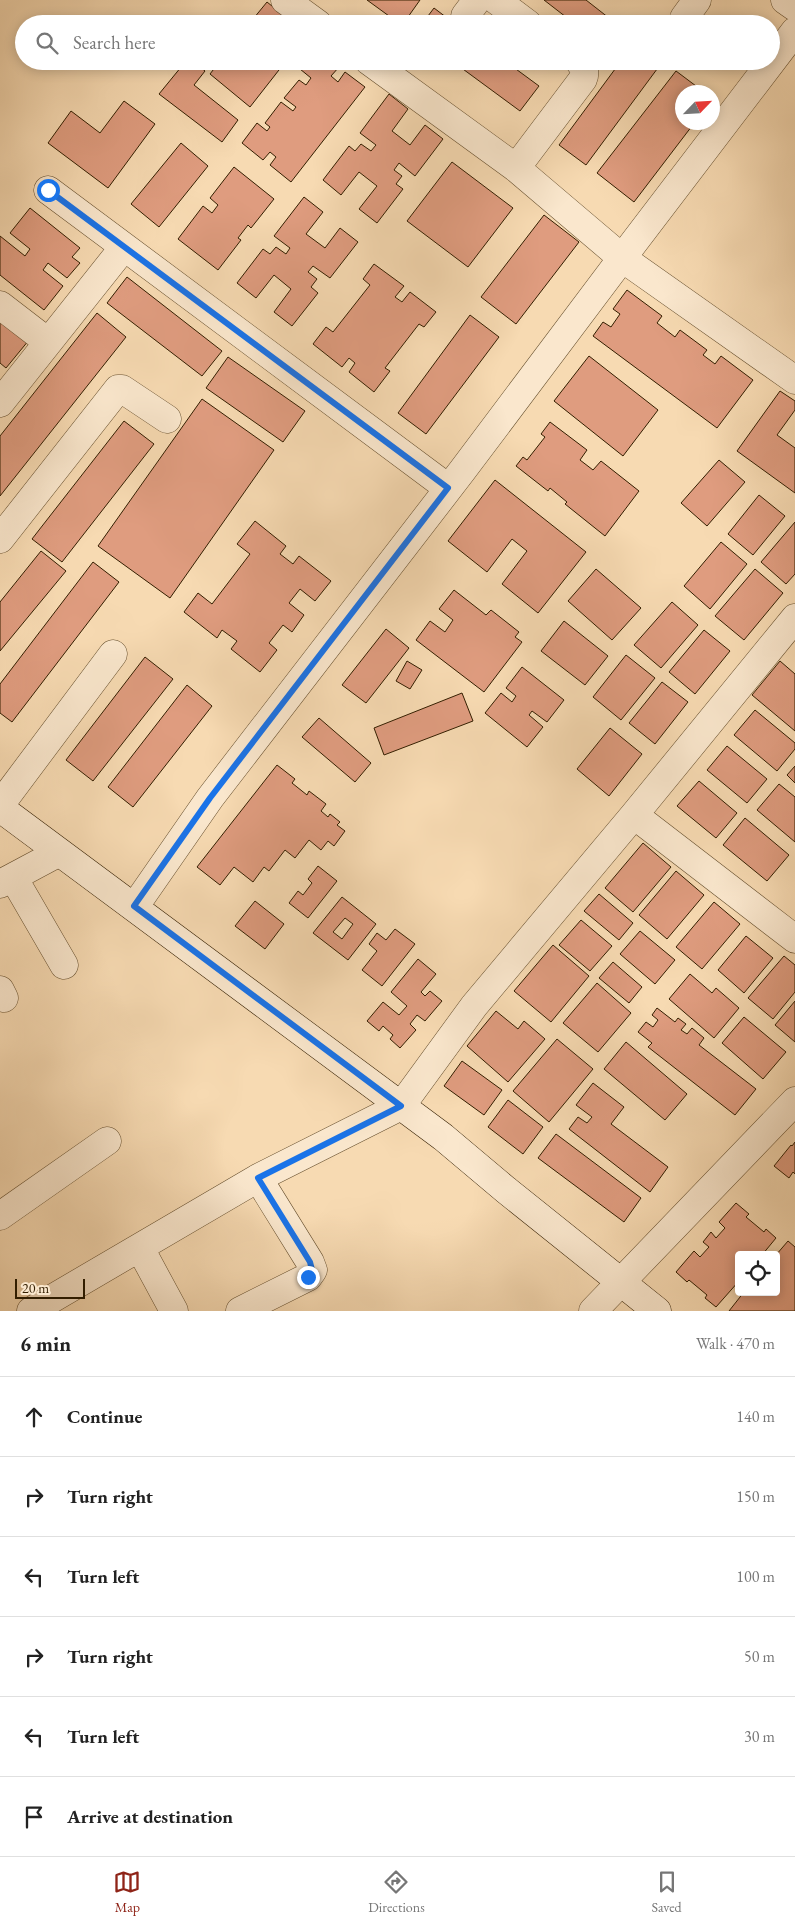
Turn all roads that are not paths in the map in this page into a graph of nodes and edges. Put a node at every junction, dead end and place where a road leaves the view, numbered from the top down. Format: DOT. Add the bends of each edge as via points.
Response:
graph roads {
  1 [pos="285,0"];
  2 [pos="496,0"];
  3 [pos="785,0"];
  4 [pos="795,7"];
  5 [pos="306,15"];
  6 [pos="516,15"];
  7 [pos="795,31"];
  8 [pos="780,51"];
  9 [pos="381,70"];
  10 [pos="584,70"];
  11 [pos="765,70"];
  12 [pos="516,168"];
  13 [pos="48,190"];
  14 [pos="124,247"];
  15 [pos="622,258"];
  16 [pos="0,305"];
  17 [pos="48,342"];
  18 [pos="795,380"];
  19 [pos="0,403"];
  20 [pos="167,419"];
  21 [pos="448,488"];
  22 [pos="0,539"];
  23 [pos="795,618"];
  24 [pos="113,654"];
  25 [pos="0,807"];
  26 [pos="634,815"];
  27 [pos="58,853"];
  28 [pos="7,881"];
  29 [pos="134,906"];
  30 [pos="795,939"];
  31 [pos="64,965"];
  32 [pos="795,1101"];
  33 [pos="401,1106"];
  34 [pos="107,1141"];
  35 [pos="258,1178"];
  36 [pos="0,1216"];
  37 [pos="140,1248"];
  38 [pos="622,1281"];
  39 [pos="31,1311"];
  40 [pos="174,1311"];
  41 [pos="240,1311"];
  42 [pos="593,1311"];
  43 [pos="657,1311"];
  1 -- 5 [label="street"];
  2 -- 6 [label="street"];
  3 -- 4 [label="street"];
  7 -- 8 [label="street"];
  9 -- 12 [label="street"];
  10 -- 12 [label="street" via="583,79"];
  11 -- 15 [label="street"];
  12 -- 15 [label="street"];
  13 -- 14 [label="street"];
  14 -- 17 [label="street"];
  14 -- 21 [label="street"];
  15 -- 18 [label="street"];
  15 -- 21 [label="street"];
  16 -- 17 [label="street"];
  17 -- 19 [label="street"];
  20 -- 22 [label="street" via="118,389"];
  21 -- 29 [label="street" via="210,798"];
  23 -- 26 [label="street"];
  24 -- 25 [label="street"];
  25 -- 27 [label="street"];
  26 -- 30 [label="street"];
  26 -- 33 [label="street" via="474,1006"];
  27 -- 28 [label="street"];
  27 -- 29 [label="street"];
  28 -- 31 [label="street"];
  29 -- 33 [label="street"];
  32 -- 38 [label="street"];
  33 -- 35 [label="street"];
  33 -- 38 [label="street"];
  34 -- 36 [label="street"];
  35 -- 37 [label="street"];
  35 -- 41 [label="street" via="312,1270 308,1277"];
  37 -- 39 [label="street"];
  37 -- 40 [label="street"];
  38 -- 42 [label="street"];
  38 -- 43 [label="street"];
}
